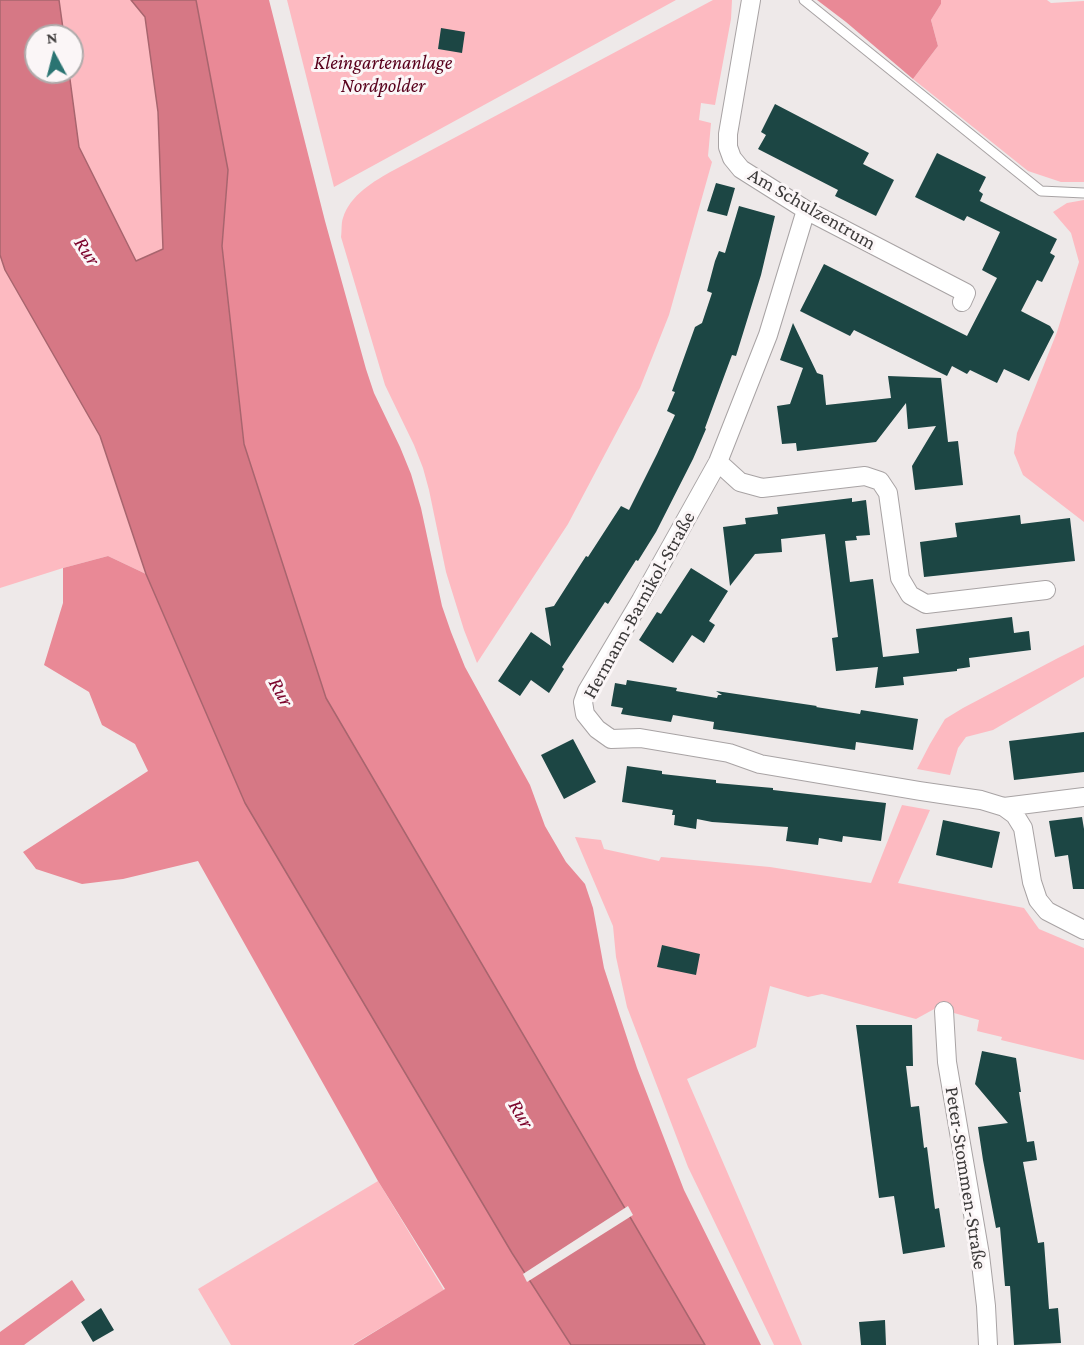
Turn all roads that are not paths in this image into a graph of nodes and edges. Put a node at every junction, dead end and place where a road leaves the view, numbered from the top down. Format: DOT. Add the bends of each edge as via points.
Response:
graph roads {
  1 [pos="751,0"];
  2 [pos="804,0"];
  3 [pos="1084,193"];
  4 [pos="807,210"];
  5 [pos="962,302"];
  6 [pos="718,462"];
  7 [pos="1046,591"];
  8 [pos="1084,797"];
  9 [pos="1004,807"];
  10 [pos="1084,930"];
  11 [pos="944,1011"];
  12 [pos="988,1345"];
  1 -- 4 [label="street, Am Schulzentrum" via="728,147 741,169"];
  2 -- 3 [label="lane" via="1041,191"];
  4 -- 5 [label="street, Am Schulzentrum" via="966,293"];
  4 -- 6 [label="street, Hermann-Barnikol-Straße" via="768,335"];
  6 -- 7 [label="street" via="740,482 762,488 865,476 880,481 888,493 900,578 910,595 926,604"];
  6 -- 9 [label="street, Hermann-Barnikol-Straße" via="587,691 583,702 585,714 597,729 611,739 640,738 718,751 760,764"];
  8 -- 9 [label="street"];
  9 -- 10 [label="street" via="1023,828 1038,900 1047,911"];
  11 -- 12 [label="street, Peter-Stommen-Straße" via="951,1092 980,1255"];
}
